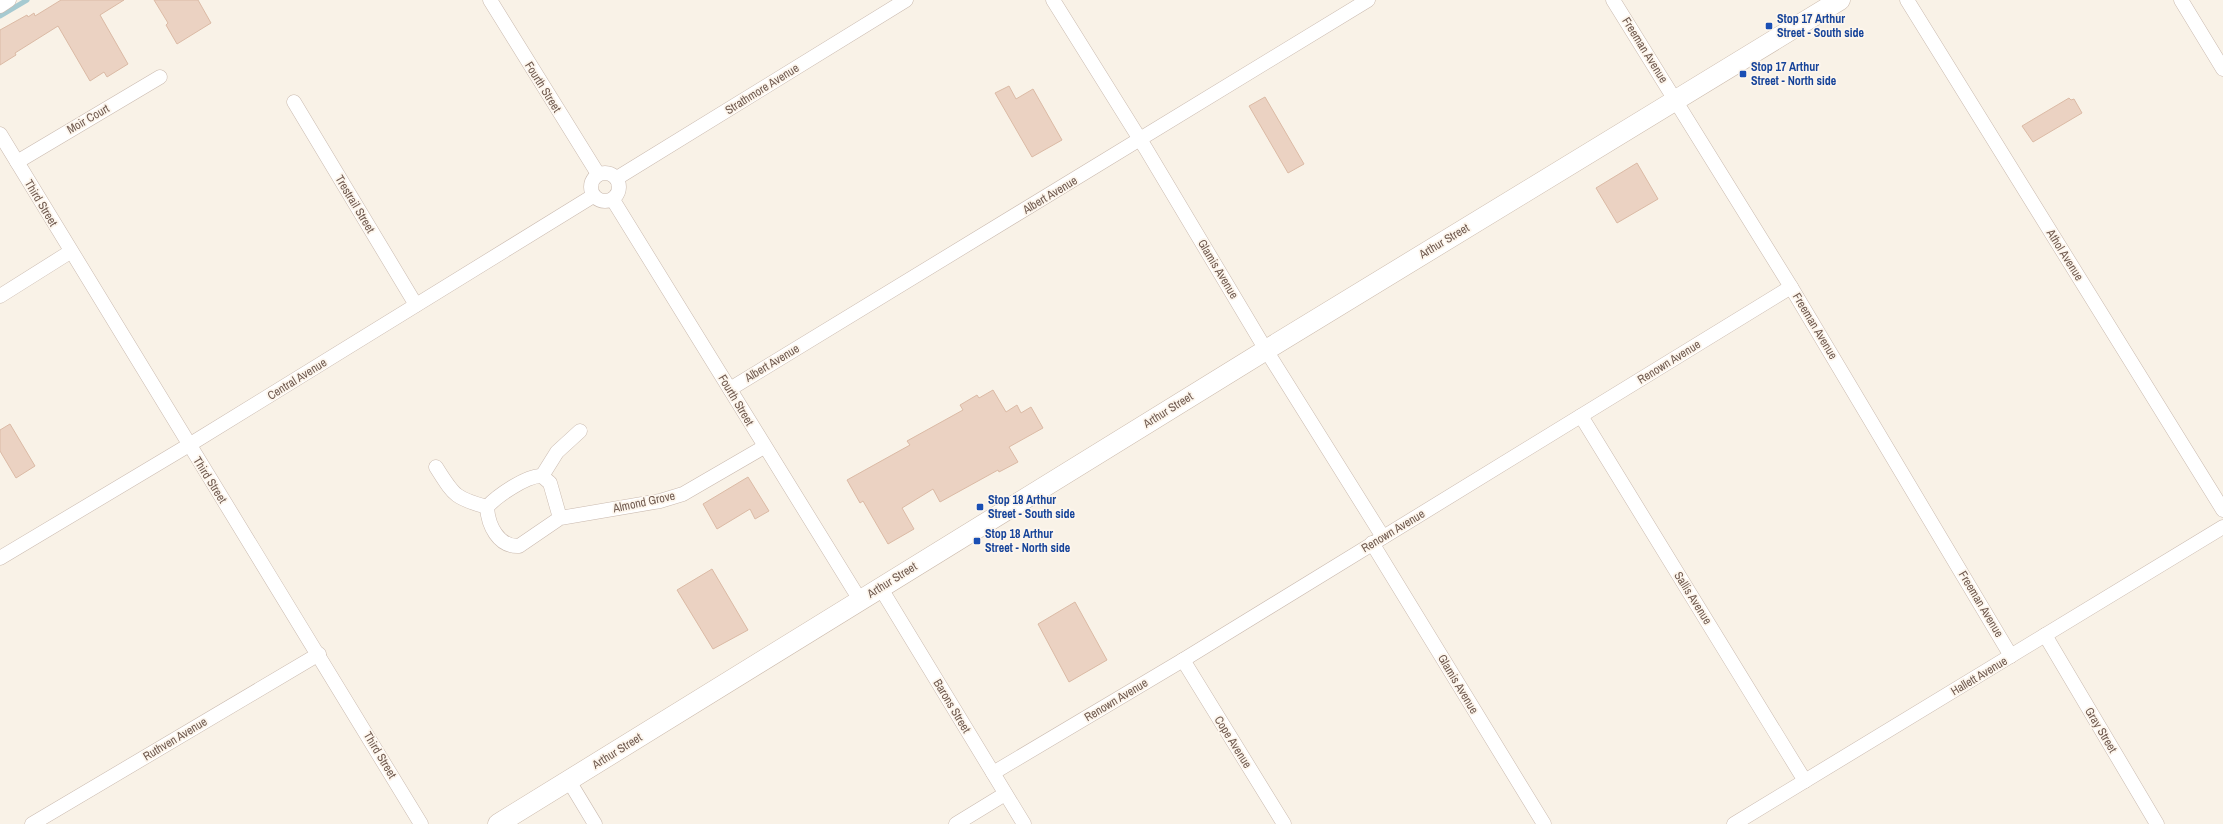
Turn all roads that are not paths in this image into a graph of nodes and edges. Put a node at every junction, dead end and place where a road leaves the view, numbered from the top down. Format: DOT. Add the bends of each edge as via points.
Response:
graph roads {
  1 [pos="9,0"];
  2 [pos="490,0"];
  3 [pos="906,0"];
  4 [pos="1053,0"];
  5 [pos="1368,0"];
  6 [pos="1613,0"];
  7 [pos="1840,0"];
  8 [pos="1907,0"];
  9 [pos="2181,0"];
  10 [pos="0,6"];
  11 [pos="2223,69"];
  12 [pos="160,77"];
  13 [pos="1676,100"];
  14 [pos="294,102"];
  15 [pos="0,134"];
  16 [pos="1140,140"];
  17 [pos="17,162"];
  18 [pos="598,174"];
  19 [pos="617,178"];
  20 [pos="593,196"];
  21 [pos="613,200"];
  22 [pos="70,252"];
  23 [pos="1791,287"];
  24 [pos="0,296"];
  25 [pos="416,305"];
  26 [pos="1266,350"];
  27 [pos="730,389"];
  28 [pos="1581,416"];
  29 [pos="580,432"];
  30 [pos="189,445"];
  31 [pos="764,447"];
  32 [pos="436,467"];
  33 [pos="542,476"];
  34 [pos="487,507"];
  35 [pos="2223,510"];
  36 [pos="560,518"];
  37 [pos="2221,534"];
  38 [pos="1378,540"];
  39 [pos="0,558"];
  40 [pos="880,587"];
  41 [pos="860,600"];
  42 [pos="2045,635"];
  43 [pos="319,654"];
  44 [pos="2011,656"];
  45 [pos="1183,660"];
  46 [pos="993,773"];
  47 [pos="569,781"];
  48 [pos="1805,781"];
  49 [pos="1005,794"];
  50 [pos="32,824"];
  51 [pos="421,824"];
  52 [pos="498,824"];
  53 [pos="595,824"];
  54 [pos="956,824"];
  55 [pos="1024,824"];
  56 [pos="1284,824"];
  57 [pos="1544,824"];
  58 [pos="1734,824"];
  59 [pos="2157,824"];
  1 -- 10 [label="street"];
  2 -- 18 [label="street, Fourth Street"];
  3 -- 19 [label="street, Strathmore Avenue"];
  4 -- 16 [label="street, Glamis Avenue"];
  5 -- 16 [label="street, Albert Avenue"];
  6 -- 13 [label="street, Freeman Avenue"];
  7 -- 13 [label="street, Arthur Street"];
  8 -- 35 [label="street, Athol Avenue"];
  9 -- 11 [label="street"];
  12 -- 17 [label="street, Moir Court"];
  13 -- 23 [label="street, Freeman Avenue"];
  13 -- 26 [label="street, Arthur Street"];
  14 -- 25 [label="street, Trestrail Street"];
  15 -- 17 [label="street, Third Street"];
  16 -- 26 [label="street, Glamis Avenue"];
  16 -- 27 [label="street, Albert Avenue"];
  17 -- 22 [label="street, Third Street"];
  18 -- 19 [label="street" via="609,173"];
  18 -- 20 [label="street" via="591,183"];
  19 -- 21 [label="street" via="619,192"];
  20 -- 21 [label="street" via="601,202"];
  20 -- 25 [label="street, Central Avenue"];
  21 -- 27 [label="street, Fourth Street"];
  22 -- 24 [label="street"];
  22 -- 30 [label="street, Third Street"];
  23 -- 28 [label="street, Renown Avenue"];
  23 -- 44 [label="street, Freeman Avenue"];
  25 -- 30 [label="street, Central Avenue"];
  26 -- 38 [label="street, Glamis Avenue"];
  26 -- 40 [label="street, Arthur Street"];
  27 -- 31 [label="street, Fourth Street"];
  28 -- 38 [label="street, Renown Avenue"];
  28 -- 48 [label="street, Sallis Avenue"];
  29 -- 33 [label="street" via="557,452"];
  30 -- 39 [label="street, Central Avenue"];
  30 -- 43 [label="street, Third Street"];
  31 -- 36 [label="street, Almond Grove" via="683,494 660,501"];
  31 -- 41 [label="street, Fourth Street"];
  32 -- 34 [label="street" via="453,494 462,501"];
  33 -- 34 [label="street" via="529,479 498,496"];
  33 -- 36 [label="street" via="550,483"];
  34 -- 36 [label="street, Almond Grove" via="488,521 492,529 505,543 512,546 524,543"];
  37 -- 42 [label="street, Hallett Avenue"];
  38 -- 45 [label="street, Renown Avenue"];
  38 -- 57 [label="street, Glamis Avenue"];
  40 -- 41 [label="street, Arthur Street"];
  40 -- 46 [label="street, Barons Street"];
  41 -- 47 [label="street, Arthur Street"];
  42 -- 44 [label="street, Hallett Avenue"];
  42 -- 59 [label="street, Gray Street"];
  43 -- 50 [label="street, Ruthven Avenue"];
  43 -- 51 [label="street, Third Street"];
  44 -- 48 [label="street, Hallett Avenue"];
  45 -- 46 [label="street, Renown Avenue"];
  45 -- 56 [label="street, Cope Avenue"];
  46 -- 49 [label="street, Barons Street"];
  47 -- 52 [label="street, Arthur Street"];
  47 -- 53 [label="street"];
  48 -- 58 [label="street, Hallett Avenue"];
  49 -- 54 [label="street"];
  49 -- 55 [label="street, Barons Street"];
}
